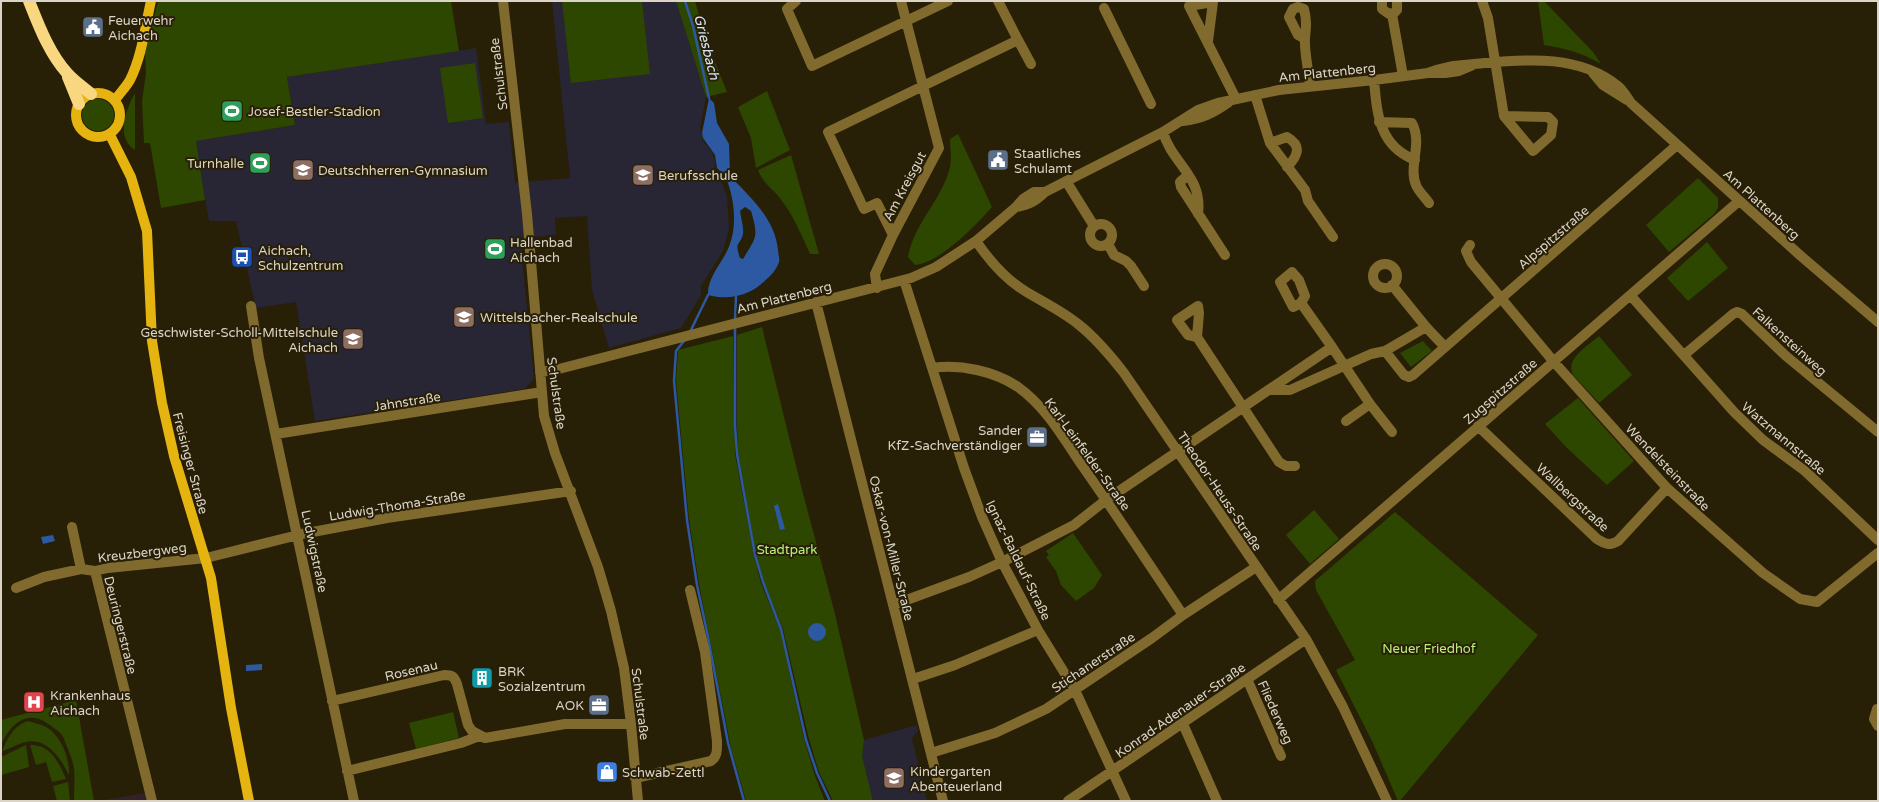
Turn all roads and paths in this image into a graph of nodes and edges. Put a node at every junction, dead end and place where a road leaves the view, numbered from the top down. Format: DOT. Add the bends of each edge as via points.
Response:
graph roads {
  1 [pos="29,1"];
  2 [pos="151,1"];
  3 [pos="503,1"];
  4 [pos="796,1"];
  5 [pos="901,1"];
  6 [pos="948,1"];
  7 [pos="998,1"];
  8 [pos="1382,1"];
  9 [pos="1397,1"];
  10 [pos="1482,1"];
  11 [pos="1104,8"];
  12 [pos="1392,14"];
  13 [pos="906,20"];
  14 [pos="1305,39"];
  15 [pos="1018,40"];
  16 [pos="1208,41"];
  17 [pos="1495,62"];
  18 [pos="1031,64"];
  19 [pos="67,74"];
  20 [pos="1403,76"];
  21 [pos="1374,80"];
  22 [pos="1310,86"];
  23 [pos="923,87"];
  24 [pos="91,94"];
  25 [pos="1255,95"];
  26 [pos="115,100"];
  27 [pos="1233,100"];
  28 [pos="79,104"];
  29 [pos="1151,104"];
  30 [pos="1504,116"];
  31 [pos="1379,122"];
  32 [pos="1163,132"];
  33 [pos="110,135"];
  34 [pos="1270,143"];
  35 [pos="1677,145"];
  36 [pos="1415,160"];
  37 [pos="1287,167"];
  38 [pos="1066,181"];
  39 [pos="1739,202"];
  40 [pos="1429,203"];
  41 [pos="1094,226"];
  42 [pos="893,235"];
  43 [pos="1334,237"];
  44 [pos="976,241"];
  45 [pos="1108,244"];
  46 [pos="1470,245"];
  47 [pos="1225,255"];
  48 [pos="904,280"];
  49 [pos="1392,285"];
  50 [pos="1144,286"];
  51 [pos="877,288"];
  52 [pos="1631,296"];
  53 [pos="1501,300"];
  54 [pos="816,302"];
  55 [pos="1301,303"];
  56 [pos="251,306"];
  57 [pos="1878,322"];
  58 [pos="1426,327"];
  59 [pos="1197,337"];
  60 [pos="1444,346"];
  61 [pos="1332,347"];
  62 [pos="1385,351"];
  63 [pos="1684,355"];
  64 [pos="1554,362"];
  65 [pos="1344,365"];
  66 [pos="932,368"];
  67 [pos="540,372"];
  68 [pos="1269,390"];
  69 [pos="542,392"];
  70 [pos="1370,404"];
  71 [pos="1243,408"];
  72 [pos="1346,421"];
  73 [pos="1478,426"];
  74 [pos="1392,432"];
  75 [pos="1878,432"];
  76 [pos="276,434"];
  77 [pos="1178,452"];
  78 [pos="1295,466"];
  79 [pos="1667,488"];
  80 [pos="571,491"];
  81 [pos="1106,500"];
  82 [pos="72,527"];
  83 [pos="298,535"];
  84 [pos="1878,540"];
  85 [pos="1878,553"];
  86 [pos="206,558"];
  87 [pos="1002,562"];
  88 [pos="1256,568"];
  89 [pos="81,569"];
  90 [pos="95,571"];
  91 [pos="16,588"];
  92 [pos="690,590"];
  93 [pos="1278,600"];
  94 [pos="893,605"];
  95 [pos="1183,615"];
  96 [pos="1038,630"];
  97 [pos="1306,639"];
  98 [pos="913,679"];
  99 [pos="1247,679"];
  100 [pos="1075,690"];
  101 [pos="332,701"];
  102 [pos="1877,709"];
  103 [pos="631,724"];
  104 [pos="1183,724"];
  105 [pos="1878,726"];
  106 [pos="479,736"];
  107 [pos="931,753"];
  108 [pos="1281,756"];
  109 [pos="347,771"];
  110 [pos="1113,771"];
  111 [pos="635,778"];
  112 [pos="1078,798"];
  113 [pos="152,801"];
  114 [pos="249,801"];
  115 [pos="354,801"];
  116 [pos="638,801"];
  117 [pos="943,801"];
  118 [pos="1068,801"];
  119 [pos="1126,801"];
  120 [pos="1216,801"];
  121 [pos="1387,801"];
  1 -- 19 [label="highway" via="46,41"];
  2 -- 26 [label="main road" via="133,72 129,82"];
  3 -- 67 [label="street, Schulstraße" via="527,214"];
  4 -- 13 [label="street" via="787,9 812,66"];
  5 -- 13 [label="street, Am Kreisgut"];
  6 -- 13 [label="street"];
  7 -- 15 [label="street"];
  8 -- 12 [label="street" via="1383,11"];
  9 -- 12 [label="street" via="1398,10"];
  10 -- 17 [label="street" via="1488,18"];
  11 -- 29 [label="street"];
  12 -- 20 [label="street"];
  13 -- 23 [label="street, Am Kreisgut"];
  14 -- 22 [label="street"];
  15 -- 18 [label="street"];
  15 -- 23 [label="street"];
  16 -- 27 [label="street"];
  17 -- 20 [label="street, Am Plattenberg" via="1475,64 1459,71"];
  17 -- 30 [label="street"];
  17 -- 35 [label="street, Am Plattenberg" via="1541,59 1577,66 1592,72 1603,85 1631,103"];
  19 -- 24 [label="highway"];
  19 -- 28 [label="highway"];
  20 -- 21 [label="street, Am Plattenberg"];
  21 -- 22 [label="street, Am Plattenberg"];
  21 -- 31 [label="street"];
  22 -- 25 [label="street, Am Plattenberg"];
  23 -- 42 [label="street, Am Kreisgut" via="939,148"];
  23 -- 42 [label="street" via="828,132 864,209 877,203"];
  24 -- 26 [label="main road" via="104,93"];
  24 -- 28 [label="main road"];
  25 -- 27 [label="street, Am Plattenberg"];
  25 -- 34 [label="street"];
  26 -- 33 [label="main road" via="121,118"];
  27 -- 32 [label="street, Am Plattenberg" via="1198,120 1181,121"];
  28 -- 33 [label="main road" via="76,118 82,131 94,137"];
  30 -- 30 [label="street" via="1533,151 1551,135 1552,122 1548,117"];
  31 -- 36 [label="street" via="1389,141 1402,155"];
  31 -- 36 [label="street" via="1412,123 1416,137"];
  32 -- 38 [label="street, Am Plattenberg"];
  32 -- 47 [label="street" via="1166,141 1196,186 1200,200 1198,214"];
  33 -- 86 [label="main road, Freisinger Straße" via="131,177 145,225 149,246 152,341 162,403 174,456"];
  34 -- 37 [label="street"];
  34 -- 37 [label="street" via="1287,137 1293,141 1297,149 1296,158"];
  35 -- 39 [label="street, Am Plattenberg"];
  35 -- 53 [label="street, Alpspitzstraße"];
  36 -- 40 [label="street" via="1416,186"];
  37 -- 43 [label="street" via="1305,190 1308,201"];
  38 -- 41 [label="street"];
  38 -- 44 [label="street, Am Plattenberg" via="1028,205 1016,207"];
  39 -- 52 [label="street, Zugspitzstraße"];
  39 -- 57 [label="street, Am Plattenberg"];
  41 -- 45 [label="street" via="1090,236 1093,243 1100,246"];
  41 -- 45 [label="street" via="1100,223 1110,228 1112,234"];
  42 -- 51 [label="street, Am Kreisgut" via="875,274"];
  44 -- 48 [label="street, Am Plattenberg" via="936,267"];
  44 -- 77 [label="street, Theodor-Heuss-Straße" via="1012,281 1078,323 1104,348"];
  45 -- 50 [label="street" via="1114,255 1131,266"];
  46 -- 53 [label="street, Wendelsteinstraße" via="1466,250 1471,262"];
  48 -- 51 [label="street, Am Plattenberg"];
  48 -- 66 [label="street, Ignaz-Baldauf-Straße"];
  49 -- 58 [label="street"];
  51 -- 54 [label="street, Am Plattenberg"];
  52 -- 63 [label="street, Watzmannstraße"];
  52 -- 64 [label="street, Zugspitzstraße"];
  53 -- 60 [label="street, Alpspitzstraße"];
  53 -- 64 [label="street, Wendelsteinstraße"];
  54 -- 67 [label="street, Am Plattenberg"];
  54 -- 94 [label="street, Oskar-von-Miller-Straße"];
  55 -- 61 [label="street"];
  56 -- 76 [label="street, Ludwigstraße"];
  58 -- 60 [label="street"];
  58 -- 62 [label="street"];
  59 -- 71 [label="street"];
  60 -- 62 [label="street, Alpspitzstraße" via="1409,377 1404,376"];
  61 -- 65 [label="street"];
  61 -- 68 [label="street"];
  62 -- 65 [label="street"];
  63 -- 75 [label="street, Falkensteinweg" via="1737,312 1791,361"];
  63 -- 84 [label="street, Watzmannstraße" via="1734,412 1763,440 1805,471"];
  64 -- 73 [label="street, Zugspitzstraße"];
  64 -- 79 [label="street, Wendelsteinstraße"];
  65 -- 68 [label="street" via="1290,390"];
  65 -- 70 [label="street"];
  66 -- 81 [label="street, Karl-Leinfelder-Straße" via="969,368 994,375 1018,387 1037,403"];
  66 -- 87 [label="street, Ignaz-Baldauf-Straße" via="972,493"];
  67 -- 69 [label="street, Schulstraße"];
  68 -- 71 [label="street"];
  69 -- 76 [label="street, Jahnstraße"];
  69 -- 80 [label="street, Schulstraße" via="544,416"];
  70 -- 72 [label="street"];
  70 -- 74 [label="street"];
  71 -- 77 [label="street"];
  71 -- 78 [label="street" via="1279,462 1286,466"];
  73 -- 79 [label="street, Wallbergstraße" via="1605,544 1612,545 1618,541"];
  73 -- 93 [label="street, Zugspitzstraße"];
  76 -- 83 [label="street, Ludwigstraße"];
  77 -- 81 [label="street"];
  77 -- 88 [label="street, Theodor-Heuss-Straße"];
  79 -- 85 [label="street, Wendelsteinstraße" via="1762,572 1800,599 1817,602 1824,598"];
  80 -- 83 [label="street, Ludwig-Thoma-Straße" via="387,518"];
  80 -- 103 [label="street, Schulstraße" via="611,611 624,668"];
  81 -- 87 [label="street" via="1074,525"];
  81 -- 95 [label="street, Karl-Leinfelder-Straße"];
  82 -- 89 [label="street, Kreuzbergweg"];
  83 -- 86 [label="street, Ludwig-Thoma-Straße"];
  83 -- 101 [label="street, Ludwigstraße"];
  86 -- 90 [label="street, Kreuzbergweg"];
  86 -- 114 [label="main road, Freisinger Straße" via="214,595 230,708"];
  87 -- 94 [label="street" via="970,577"];
  87 -- 96 [label="street, Ignaz-Baldauf-Straße"];
  88 -- 93 [label="street, Theodor-Heuss-Straße"];
  88 -- 95 [label="street, Stichanerstraße"];
  89 -- 90 [label="street, Kreuzbergweg"];
  89 -- 91 [label="street, Kreuzbergweg" via="44,577"];
  90 -- 113 [label="street, Deuringerstraße"];
  92 -- 111 [label="street" via="705,652 717,753 711,761"];
  93 -- 97 [label="street, Theodor-Heuss-Straße"];
  94 -- 98 [label="street, Oskar-von-Miller-Straße"];
  95 -- 100 [label="street, Stichanerstraße"];
  96 -- 98 [label="street" via="955,665"];
  96 -- 100 [label="street, Ignaz-Baldauf-Straße"];
  97 -- 99 [label="street, Konrad-Adenauer-Straße"];
  97 -- 121 [label="street, Theodor-Heuss-Straße" via="1343,707"];
  98 -- 107 [label="street, Oskar-von-Miller-Straße"];
  99 -- 104 [label="street, Konrad-Adenauer-Straße"];
  99 -- 108 [label="street, Fliederweg"];
  100 -- 107 [label="street, Stichanerstraße" via="1021,722 965,744"];
  100 -- 110 [label="street, Ignaz-Baldauf-Straße"];
  101 -- 106 [label="street, Rosenau" via="451,675 458,684 468,724"];
  101 -- 109 [label="street, Ludwigstraße"];
  102 -- 105 [label="street" via="1874,719"];
  103 -- 106 [label="street" via="566,724 493,737"];
  103 -- 111 [label="street, Schulstraße"];
  104 -- 110 [label="street, Konrad-Adenauer-Straße"];
  104 -- 120 [label="street"];
  106 -- 109 [label="street" via="461,743"];
  107 -- 117 [label="street, Oskar-von-Miller-Straße"];
  109 -- 115 [label="street, Ludwigstraße"];
  110 -- 112 [label="street, Konrad-Adenauer-Straße"];
  110 -- 119 [label="street, Ignaz-Baldauf-Straße"];
  111 -- 116 [label="street, Schulstraße"];
  112 -- 118 [label="street, Konrad-Adenauer-Straße"];
}
